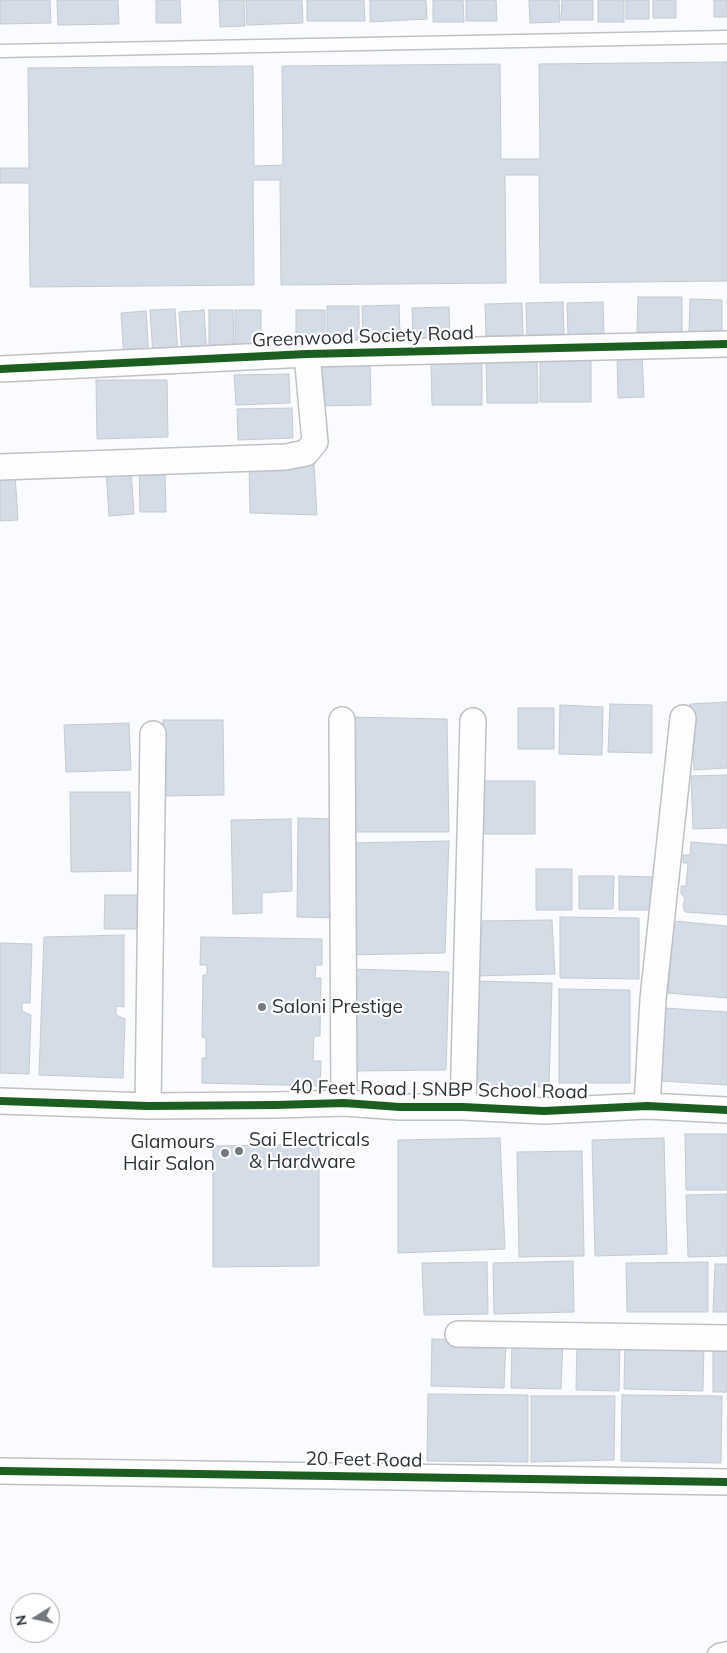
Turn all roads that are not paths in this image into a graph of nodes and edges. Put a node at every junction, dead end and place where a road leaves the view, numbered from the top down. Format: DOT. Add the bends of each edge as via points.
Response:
graph roads {
  1 [pos="727,37"];
  2 [pos="0,51"];
  3 [pos="727,344"];
  4 [pos="307,354"];
  5 [pos="0,369"];
  6 [pos="0,467"];
  7 [pos="683,718"];
  8 [pos="342,720"];
  9 [pos="473,721"];
  10 [pos="153,734"];
  11 [pos="0,1101"];
  12 [pos="344,1103"];
  13 [pos="148,1106"];
  14 [pos="647,1106"];
  15 [pos="464,1107"];
  16 [pos="727,1110"];
  17 [pos="458,1334"];
  18 [pos="727,1338"];
  19 [pos="0,1471"];
  20 [pos="727,1482"];
  21 [pos="727,1648"];
  22 [pos="714,1653"];
  1 -- 2 [label="lane"];
  3 -- 4 [label="street, Greenwood Society Road"];
  4 -- 5 [label="street, Greenwood Society Road"];
  4 -- 6 [label="street, Greenwood Society Road" via="315,442 306,453 284,457"];
  7 -- 14 [label="street" via="653,999"];
  8 -- 12 [label="street"];
  9 -- 15 [label="street"];
  10 -- 13 [label="street"];
  11 -- 13 [label="street, 40 Feet Road | SNBP School Road"];
  12 -- 13 [label="street, 40 Feet Road | SNBP School Road"];
  12 -- 15 [label="street, 40 Feet Road | SNBP School Road"];
  14 -- 15 [label="street, 40 Feet Road | SNBP School Road" via="544,1110"];
  14 -- 16 [label="street, 40 Feet Road | SNBP School Road"];
  17 -- 18 [label="street"];
  19 -- 20 [label="street, 20 Feet Road"];
  21 -- 22 [label="lane"];
}
